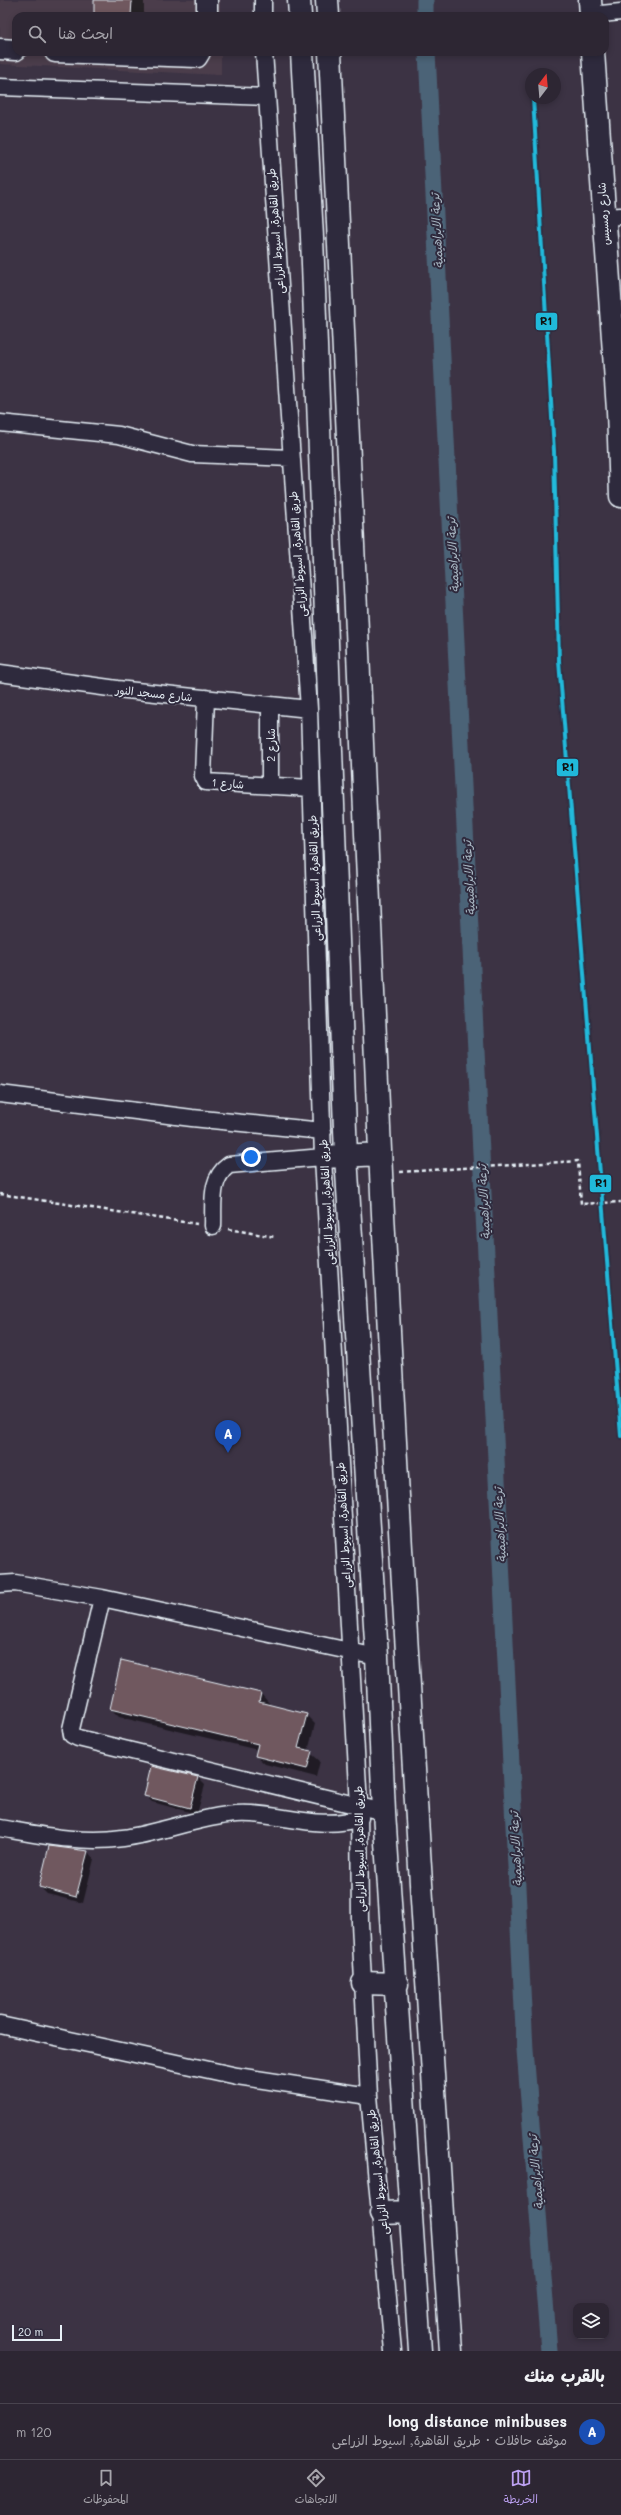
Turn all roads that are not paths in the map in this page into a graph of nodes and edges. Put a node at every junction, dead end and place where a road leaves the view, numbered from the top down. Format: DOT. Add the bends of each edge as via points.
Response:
graph roads {
  1 [pos="207,0"];
  2 [pos="262,0"];
  3 [pos="299,0"];
  4 [pos="328,0"];
  5 [pos="591,10"];
  6 [pos="207,12"];
  7 [pos="263,12"];
  8 [pos="300,12"];
  9 [pos="328,12"];
  10 [pos="621,12"];
  11 [pos="0,49"];
  12 [pos="12,50"];
  13 [pos="150,56"];
  14 [pos="198,56"];
  15 [pos="264,56"];
  16 [pos="302,56"];
  17 [pos="330,56"];
  18 [pos="593,56"];
  19 [pos="0,86"];
  20 [pos="266,97"];
  21 [pos="612,217"];
  22 [pos="620,410"];
  23 [pos="0,423"];
  24 [pos="318,432"];
  25 [pos="350,432"];
  26 [pos="290,458"];
  27 [pos="621,496"];
  28 [pos="0,673"];
  29 [pos="206,698"];
  30 [pos="270,705"];
  31 [pos="309,709"];
  32 [pos="270,786"];
  33 [pos="311,788"];
  34 [pos="0,1094"];
  35 [pos="323,1131"];
  36 [pos="380,1154"];
  37 [pos="346,1156"];
  38 [pos="323,1157"];
  39 [pos="213,1226"];
  40 [pos="0,1584"];
  41 [pos="102,1598"];
  42 [pos="350,1652"];
  43 [pos="377,1657"];
  44 [pos="359,1812"];
  45 [pos="384,1812"];
  46 [pos="0,1828"];
  47 [pos="364,1983"];
  48 [pos="397,1984"];
  49 [pos="0,2025"];
  50 [pos="369,2096"];
  51 [pos="411,2212"];
  52 [pos="382,2213"];
  53 [pos="449,2327"];
  54 [pos="418,2328"];
  55 [pos="393,2351"];
  56 [pos="420,2351"];
  57 [pos="451,2351"];
  1 -- 6 [label="street"];
  2 -- 7 [label="street"];
  3 -- 8 [label="main road"];
  4 -- 9 [label="main road"];
  5 -- 10 [label="street"];
  11 -- 12 [label="street"];
  13 -- 14 [label="street"];
  15 -- 20 [label="street, طريق القاهرة, اسيوط الزراعى"];
  16 -- 24 [label="main road, طريق القاهرة, اسيوط الزراعى" via="312,237"];
  17 -- 25 [label="main road"];
  18 -- 21 [label="main road, شارع رمسيس"];
  19 -- 20 [label="street"];
  20 -- 26 [label="street, طريق القاهرة, اسيوط الزراعى"];
  21 -- 22 [label="main road, شارع رمسيس"];
  22 -- 27 [label="main road, شارع رمسيس"];
  23 -- 26 [label="street" via="119,435 192,454"];
  24 -- 25 [label="main road"];
  24 -- 37 [label="main road, طريق القاهرة, اسيوط الزراعى"];
  25 -- 36 [label="main road"];
  26 -- 31 [label="street, طريق القاهرة, اسيوط الزراعى"];
  28 -- 29 [label="street, شارع مسجد النور"];
  29 -- 30 [label="street, شارع مسجد النور"];
  29 -- 32 [label="street, شارع 1" via="204,779 209,783"];
  30 -- 31 [label="street, شارع مسجد النور"];
  30 -- 32 [label="street, شارع 2"];
  31 -- 33 [label="street, طريق القاهرة, اسيوط الزراعى"];
  32 -- 33 [label="street, شارع 1"];
  33 -- 35 [label="street, طريق القاهرة, اسيوط الزراعى"];
  34 -- 35 [label="street"];
  35 -- 38 [label="street, طريق القاهرة, اسيوط الزراعى"];
  36 -- 37 [label="main road"];
  36 -- 53 [label="main road" via="423,1940"];
  37 -- 38 [label="main road"];
  37 -- 43 [label="main road, طريق القاهرة, اسيوط الزراعى"];
  38 -- 39 [label="street" via="229,1165 215,1180"];
  38 -- 42 [label="street, طريق القاهرة, اسيوط الزراعى"];
  40 -- 41 [label="street" via="15,1583"];
  41 -- 42 [label="street"];
  41 -- 44 [label="street" via="71,1729 72,1735"];
  42 -- 43 [label="street"];
  42 -- 44 [label="street, طريق القاهرة, اسيوط الزراعى"];
  43 -- 45 [label="main road, طريق القاهرة, اسيوط الزراعى"];
  44 -- 45 [label="street"];
  44 -- 46 [label="street" via="343,1823 238,1814 125,1838 102,1840 57,1838"];
  44 -- 47 [label="street, طريق القاهرة, اسيوط الزراعى" via="360,1923"];
  45 -- 48 [label="main road, طريق القاهرة, اسيوط الزراعى"];
  47 -- 48 [label="main road"];
  47 -- 50 [label="street, طريق القاهرة, اسيوط الزراعى"];
  48 -- 51 [label="main road, طريق القاهرة, اسيوط الزراعى"];
  49 -- 50 [label="street" via="237,2076"];
  50 -- 52 [label="street, طريق القاهرة, اسيوط الزراعى"];
  51 -- 52 [label="main road"];
  51 -- 54 [label="main road, طريق القاهرة, اسيوط الزراعى"];
  52 -- 55 [label="street, طريق القاهرة, اسيوط الزراعى"];
  53 -- 54 [label="main road"];
  53 -- 57 [label="main road"];
  54 -- 56 [label="main road, طريق القاهرة, اسيوط الزراعى"];
}
